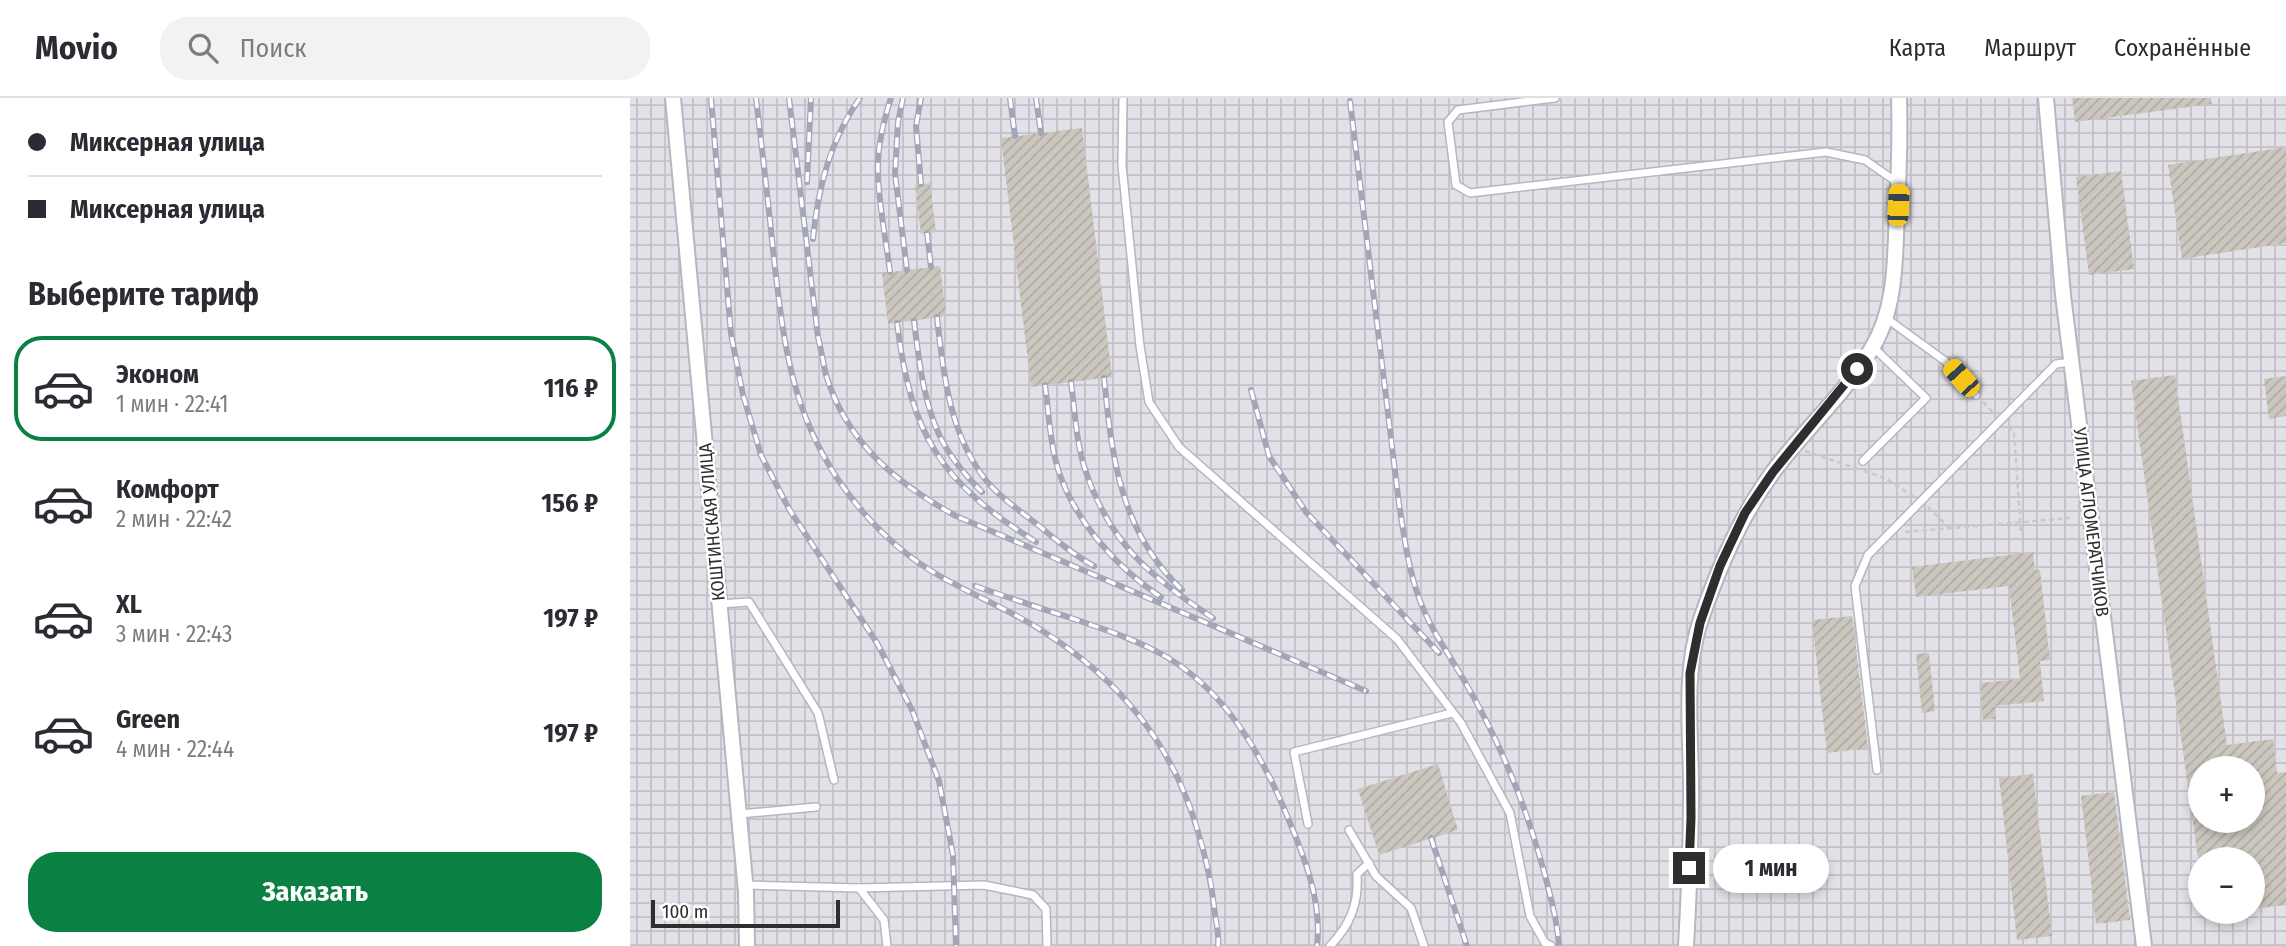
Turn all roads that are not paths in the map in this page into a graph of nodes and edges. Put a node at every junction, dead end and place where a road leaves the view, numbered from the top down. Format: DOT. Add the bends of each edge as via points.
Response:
graph roads {
  1 [pos="673,98"];
  2 [pos="1123,98"];
  3 [pos="1555,98"];
  4 [pos="1899,98"];
  5 [pos="2046,98"];
  6 [pos="1899,183"];
  7 [pos="1885,317"];
  8 [pos="1873,347"];
  9 [pos="2071,362"];
  10 [pos="1976,395"];
  11 [pos="1863,461"];
  12 [pos="719,604"];
  13 [pos="1452,713"];
  14 [pos="1877,770"];
  15 [pos="834,780"];
  16 [pos="816,807"];
  17 [pos="738,814"];
  18 [pos="1308,824"];
  19 [pos="1349,830"];
  20 [pos="1368,863"];
  21 [pos="745,885"];
  22 [pos="859,888"];
  23 [pos="1547,945"];
  24 [pos="747,946"];
  25 [pos="887,946"];
  26 [pos="1047,946"];
  27 [pos="1330,946"];
  28 [pos="1424,946"];
  29 [pos="1686,946"];
  30 [pos="2144,946"];
  1 -- 12 [label="street, КОШТИНСКАЯ УЛИЦА"];
  2 -- 13 [label="lane" via="1122,165 1149,402 1180,447 1397,639"];
  3 -- 6 [label="lane" via="1458,110 1448,122 1456,185 1469,193 1826,152 1865,160"];
  4 -- 6 [label="street"];
  5 -- 9 [label="street, УЛИЦА АГЛОМЕРАТЧИКОВ"];
  6 -- 7 [label="street" via="1895,272"];
  7 -- 8 [label="street"];
  7 -- 10 [label="lane" via="1945,361"];
  8 -- 11 [label="lane" via="1926,398"];
  8 -- 29 [label="street" via="1745,513 1700,623 1690,673"];
  9 -- 14 [label="lane" via="2056,365 1868,555 1855,586"];
  9 -- 30 [label="street, УЛИЦА АГЛОМЕРАТЧИКОВ"];
  12 -- 15 [label="lane" via="750,602 818,713"];
  12 -- 17 [label="street, КОШТИНСКАЯ УЛИЦА"];
  13 -- 18 [label="lane" via="1294,751"];
  13 -- 23 [label="lane" via="1510,813 1531,916"];
  16 -- 17 [label="lane"];
  17 -- 21 [label="street, КОШТИНСКАЯ УЛИЦА"];
  19 -- 20 [label="lane"];
  20 -- 27 [label="lane" via="1357,874 1358,897 1344,931"];
  20 -- 28 [label="lane" via="1411,908"];
  21 -- 22 [label="lane"];
  21 -- 24 [label="street, КОШТИНСКАЯ УЛИЦА"];
  22 -- 25 [label="lane" via="884,920"];
  22 -- 26 [label="lane" via="984,885 1033,895 1046,909"];
}
